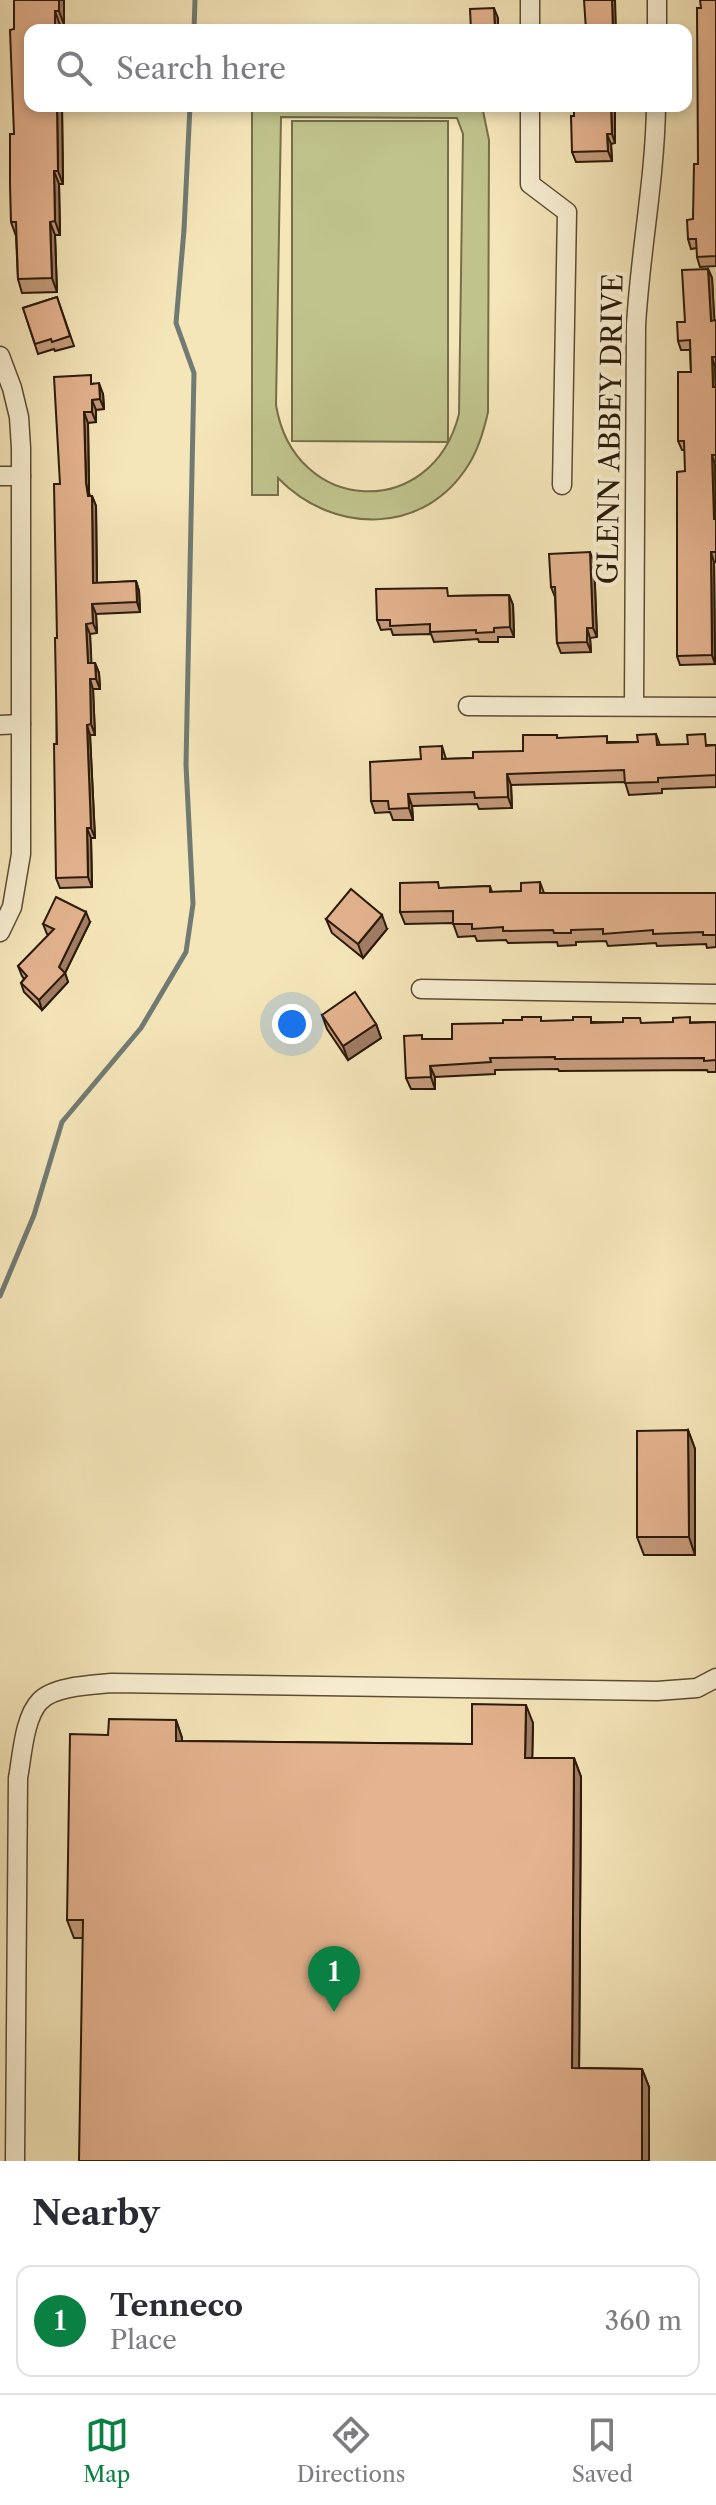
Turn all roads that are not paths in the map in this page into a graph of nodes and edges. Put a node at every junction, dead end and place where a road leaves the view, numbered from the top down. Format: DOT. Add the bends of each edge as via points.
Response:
graph roads {
  1 [pos="530,0"];
  2 [pos="657,0"];
  3 [pos="530,24"];
  4 [pos="657,24"];
  5 [pos="530,112"];
  6 [pos="656,112"];
  7 [pos="0,356"];
  8 [pos="0,476"];
  9 [pos="21,476"];
  10 [pos="562,485"];
  11 [pos="468,706"];
  12 [pos="634,706"];
  13 [pos="716,707"];
  14 [pos="21,724"];
  15 [pos="0,725"];
  16 [pos="0,932"];
  17 [pos="421,989"];
  18 [pos="716,994"];
  19 [pos="716,1678"];
  20 [pos="15,2161"];
  1 -- 3 [label="street"];
  2 -- 4 [label="street"];
  5 -- 10 [label="street" via="530,184 567,212"];
  6 -- 12 [label="street, GLENN ABBEY DRIVE" via="636,326"];
  7 -- 9 [label="street" via="19,417"];
  8 -- 9 [label="street"];
  9 -- 14 [label="street"];
  11 -- 12 [label="street"];
  12 -- 13 [label="street"];
  14 -- 15 [label="street"];
  14 -- 16 [label="street" via="21,854 12,907"];
  17 -- 18 [label="street"];
  19 -- 20 [label="street" via="697,1688 657,1691 112,1683 66,1688 40,1700 27,1726 18,1778"];
}
